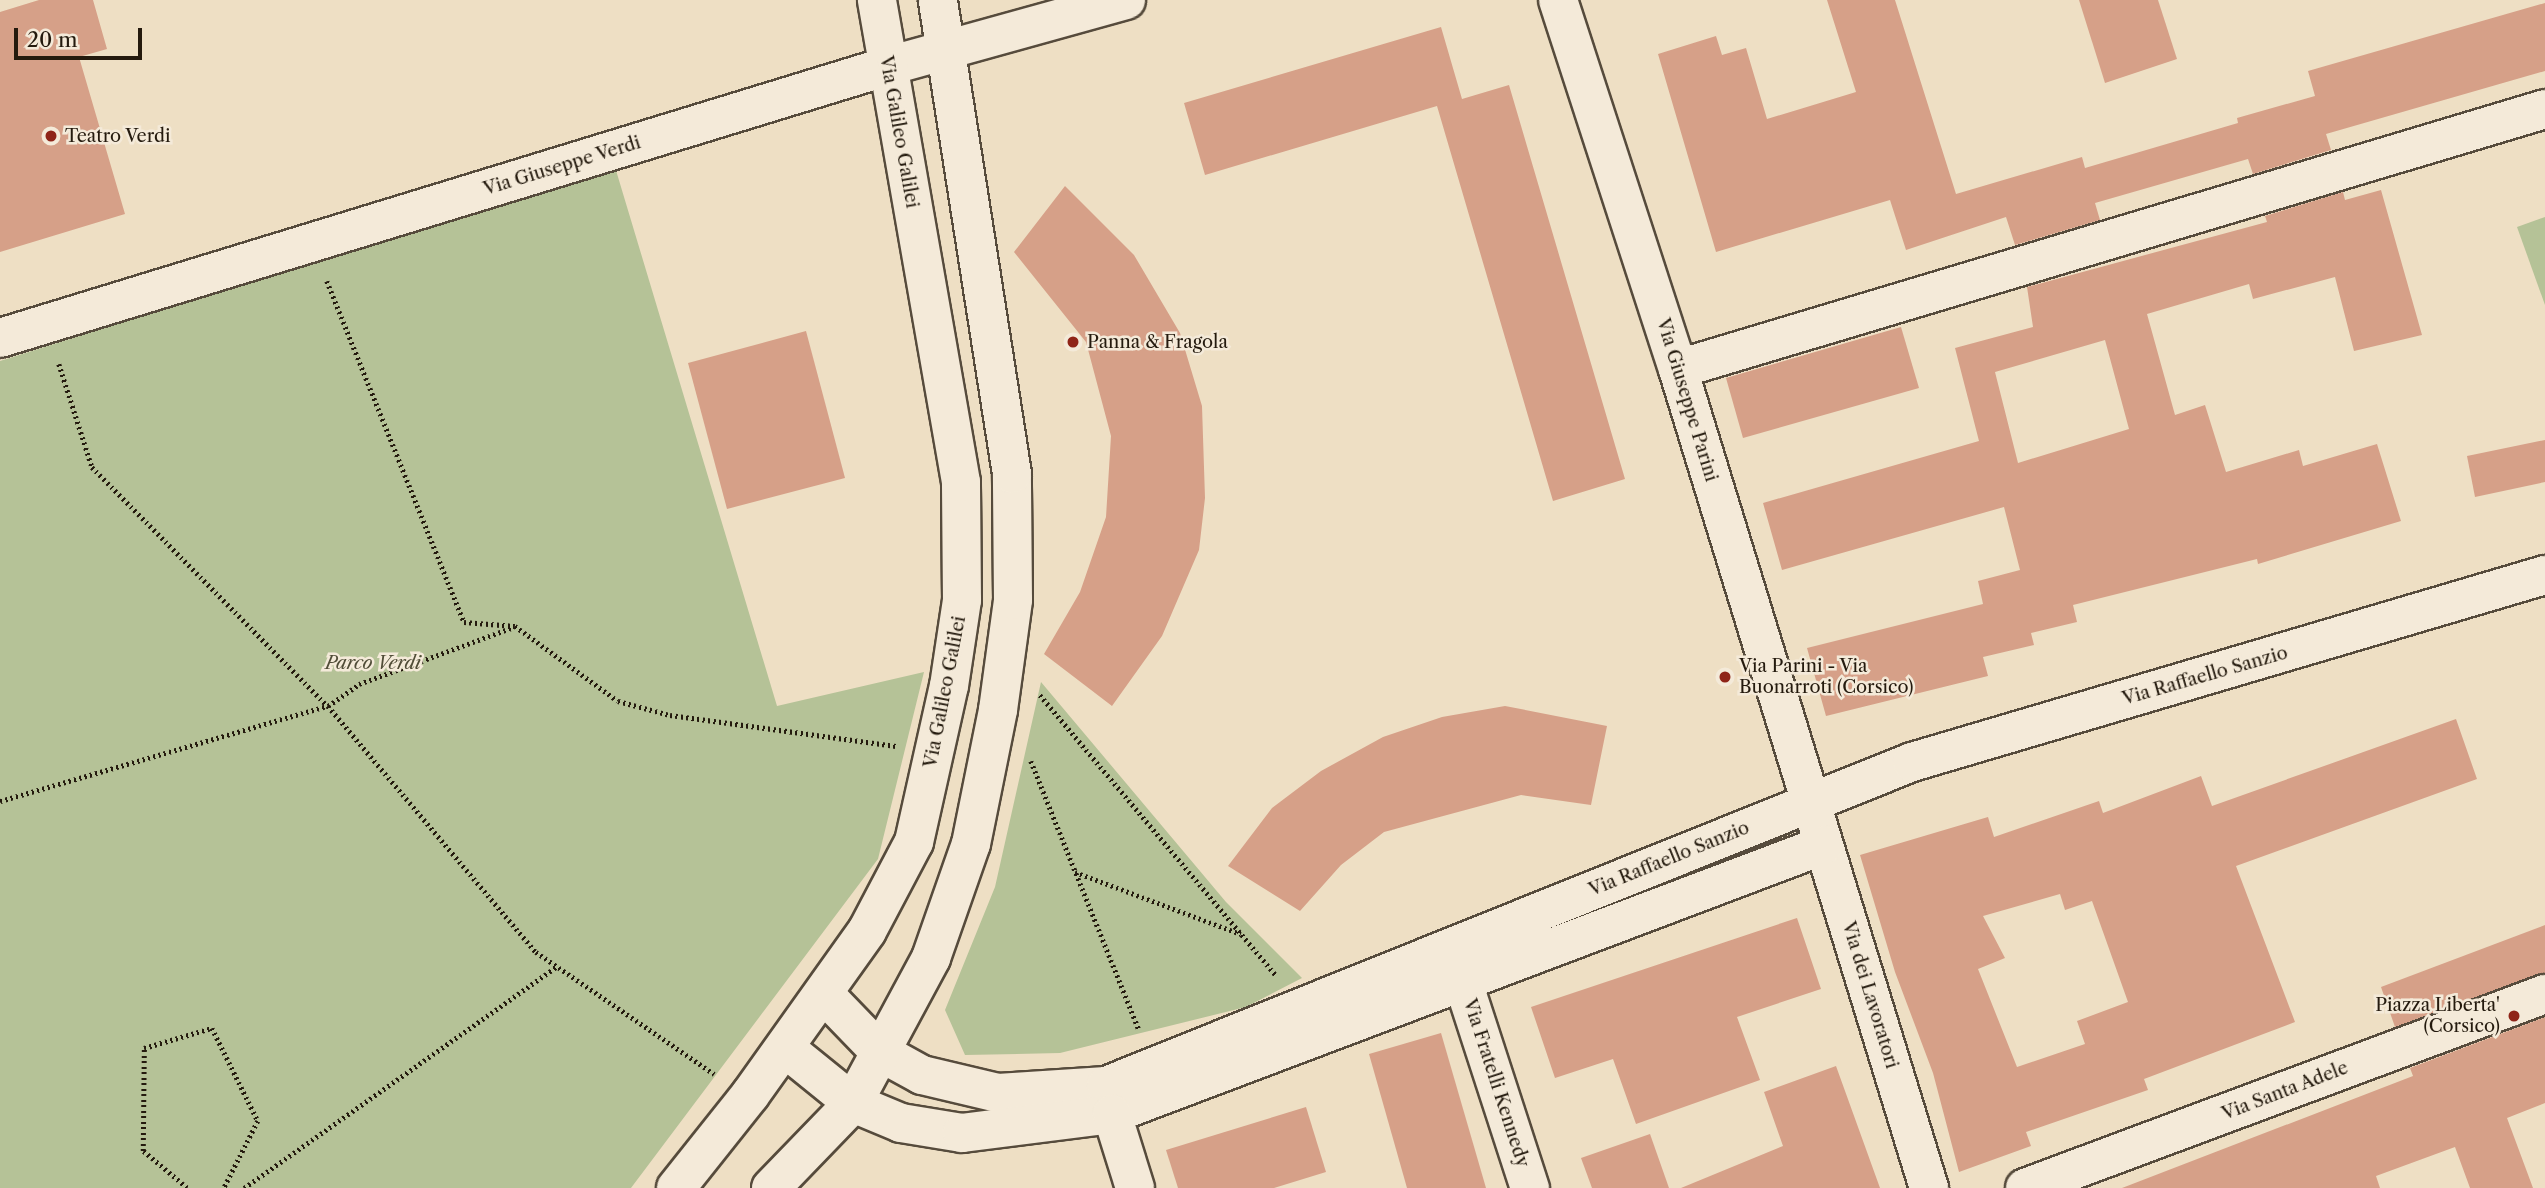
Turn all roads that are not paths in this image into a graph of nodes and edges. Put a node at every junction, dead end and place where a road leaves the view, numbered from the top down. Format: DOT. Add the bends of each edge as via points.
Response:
graph roads {
  1 [pos="877,0"];
  2 [pos="938,0"];
  3 [pos="1126,0"];
  4 [pos="1558,0"];
  5 [pos="946,48"];
  6 [pos="888,66"];
  7 [pos="2545,109"];
  8 [pos="0,338"];
  9 [pos="1678,369"];
  10 [pos="2545,575"];
  11 [pos="1810,802"];
  12 [pos="1824,845"];
  13 [pos="1462,979"];
  14 [pos="824,994"];
  15 [pos="2545,994"];
  16 [pos="785,1048"];
  17 [pos="880,1052"];
  18 [pos="853,1102"];
  19 [pos="1112,1114"];
  20 [pos="676,1188"];
  21 [pos="771,1188"];
  22 [pos="1135,1188"];
  23 [pos="1530,1188"];
  24 [pos="1929,1188"];
  25 [pos="2025,1188"];
  1 -- 6 [label="street, Via Galileo Galilei"];
  2 -- 5 [label="street"];
  3 -- 5 [label="street, Via Giuseppe Verdi"];
  4 -- 9 [label="street, Via Giuseppe Parini"];
  5 -- 6 [label="street, Via Giuseppe Verdi"];
  5 -- 17 [label="street" via="1012,474 1013,600 998,710 971,844 931,958"];
  6 -- 8 [label="street, Via Giuseppe Verdi"];
  6 -- 14 [label="street, Via Galileo Galilei" via="961,482 962,600 914,842 867,930"];
  7 -- 9 [label="street"];
  9 -- 11 [label="street, Via Giuseppe Parini"];
  10 -- 11 [label="street, Via Raffaello Sanzio" via="1912,762"];
  11 -- 12 [label="street, Via dei Lavoratori"];
  11 -- 17 [label="street, Via Raffaello Sanzio" via="1105,1086 998,1093 922,1075"];
  12 -- 13 [label="street"];
  12 -- 24 [label="street, Via dei Lavoratori"];
  13 -- 19 [label="street"];
  13 -- 23 [label="street, Via Fratelli Kennedy"];
  14 -- 16 [label="street, Via Galileo Galilei"];
  14 -- 17 [label="street, Via Raffaello Sanzio"];
  15 -- 25 [label="street, Via Santa Adele"];
  16 -- 18 [label="street"];
  16 -- 20 [label="street, Via Galileo Galilei"];
  17 -- 18 [label="street"];
  18 -- 19 [label="street" via="901,1123 962,1133"];
  18 -- 21 [label="street"];
  19 -- 22 [label="street"];
}
